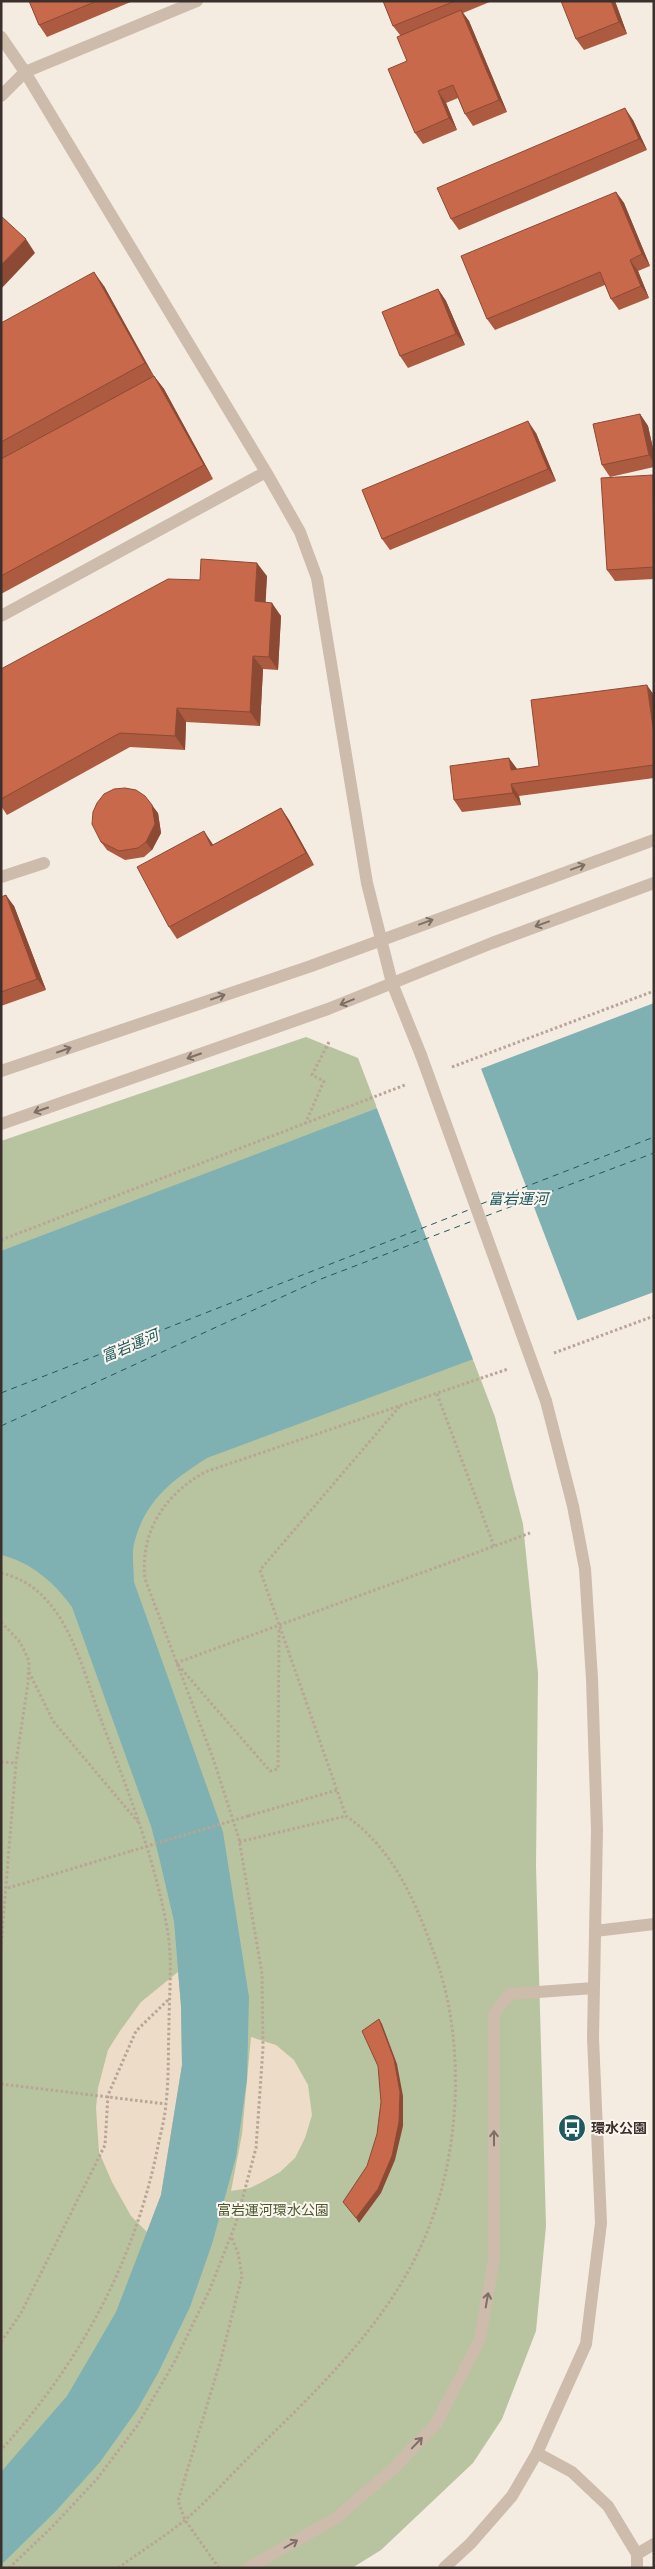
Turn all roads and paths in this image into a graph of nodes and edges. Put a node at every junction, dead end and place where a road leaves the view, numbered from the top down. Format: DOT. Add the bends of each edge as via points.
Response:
graph roads {
  1 [pos="197,1"];
  2 [pos="1,37"];
  3 [pos="25,72"];
  4 [pos="1,96"];
  5 [pos="266,472"];
  6 [pos="1,616"];
  7 [pos="654,840"];
  8 [pos="44,863"];
  9 [pos="1,877"];
  10 [pos="654,883"];
  11 [pos="380,939"];
  12 [pos="392,983"];
  13 [pos="654,991"];
  14 [pos="329,1042"];
  15 [pos="444,1070"];
  16 [pos="1,1071"];
  17 [pos="407,1085"];
  18 [pos="1,1124"];
  19 [pos="305,1124"];
  20 [pos="1,1240"];
  21 [pos="654,1316"];
  22 [pos="547,1355"];
  23 [pos="510,1368"];
  24 [pos="437,1394"];
  25 [pos="401,1406"];
  26 [pos="530,1533"];
  27 [pos="494,1546"];
  28 [pos="1,1572"];
  29 [pos="1,1622"];
  30 [pos="280,1626"];
  31 [pos="176,1663"];
  32 [pos="28,1672"];
  33 [pos="1,1762"];
  34 [pos="16,1763"];
  35 [pos="337,1790"];
  36 [pos="346,1816"];
  37 [pos="140,1824"];
  38 [pos="239,1842"];
  39 [pos="8,1888"];
  40 [pos="654,1924"];
  41 [pos="595,1931"];
  42 [pos="1,1947"];
  43 [pos="594,1988"];
  44 [pos="169,1999"];
  45 [pos="1,2084"];
  46 [pos="108,2095"];
  47 [pos="166,2104"];
  48 [pos="231,2236"];
  49 [pos="1,2342"];
  50 [pos="1,2450"];
  51 [pos="537,2453"];
  52 [pos="184,2520"];
  53 [pos="654,2544"];
  54 [pos="637,2554"];
  55 [pos="9,2568"];
  56 [pos="118,2568"];
  57 [pos="219,2568"];
  58 [pos="248,2568"];
  59 [pos="444,2568"];
  60 [pos="637,2568"];
  1 -- 3 [label="street"];
  2 -- 3 [label="street"];
  3 -- 4 [label="street"];
  3 -- 5 [label="street"];
  5 -- 6 [label="street"];
  5 -- 11 [label="street" via="300,532 317,578 366,883"];
  11 -- 7 [label="street, one-way"];
  8 -- 9 [label="street"];
  10 -- 12 [label="street, one-way"];
  11 -- 12 [label="street"];
  16 -- 11 [label="street, one-way" via="311,966"];
  12 -- 18 [label="street, one-way" via="328,1009"];
  12 -- 41 [label="street, bridge" via="546,1401 573,1506 585,1569 592,1679 597,1820"];
  13 -- 15 [label="path"];
  14 -- 19 [label="path" via="312,1075 324,1081"];
  17 -- 19 [label="path"];
  19 -- 20 [label="path"];
  21 -- 22 [label="path"];
  23 -- 24 [label="path"];
  24 -- 25 [label="path"];
  24 -- 27 [label="path"];
  25 -- 30 [label="path" via="260,1570"];
  25 -- 31 [label="path" via="205,1472 178,1490 156,1517 143,1560 145,1579"];
  26 -- 27 [label="path"];
  27 -- 30 [label="path"];
  28 -- 37 [label="path" via="32,1586 49,1602 69,1633"];
  29 -- 32 [label="path" via="20,1642 29,1660"];
  30 -- 31 [label="path"];
  30 -- 31 [label="path" via="278,1769 270,1771"];
  30 -- 35 [label="path"];
  31 -- 38 [label="path" via="214,1761"];
  32 -- 34 [label="path"];
  32 -- 37 [label="path" via="53,1721"];
  33 -- 34 [label="path"];
  34 -- 39 [label="path"];
  35 -- 36 [label="path"];
  35 -- 39 [label="path, bridge"];
  36 -- 38 [label="path"];
  36 -- 52 [label="path" via="366,1829 402,1878 442,1975 452,2019 456,2080 453,2136 441,2195 432,2226 401,2286 380,2317 302,2406"];
  37 -- 44 [label="path" via="168,1931"];
  38 -- 48 [label="path" via="262,1974 263,2048 256,2148"];
  39 -- 42 [label="path"];
  40 -- 41 [label="street"];
  41 -- 43 [label="street"];
  43 -- 51 [label="street" via="601,2223 586,2344"];
  58 -- 43 [label="street, one-way" via="336,2518 392,2470 436,2424 480,2339 494,2258 494,2013 510,1994"];
  44 -- 46 [label="path" via="136,2032"];
  44 -- 47 [label="path"];
  45 -- 46 [label="path"];
  46 -- 47 [label="path"];
  46 -- 49 [label="path" via="105,2145 21,2313"];
  47 -- 50 [label="path" via="148,2193 125,2261 88,2334 47,2394"];
  48 -- 52 [label="path" via="242,2276 178,2501"];
  48 -- 55 [label="path" via="176,2361 136,2426 97,2479"];
  51 -- 54 [label="street" via="572,2472 608,2506"];
  51 -- 59 [label="street" via="512,2496"];
  52 -- 56 [label="path"];
  52 -- 57 [label="path"];
  53 -- 54 [label="street"];
  54 -- 60 [label="street"];
}
